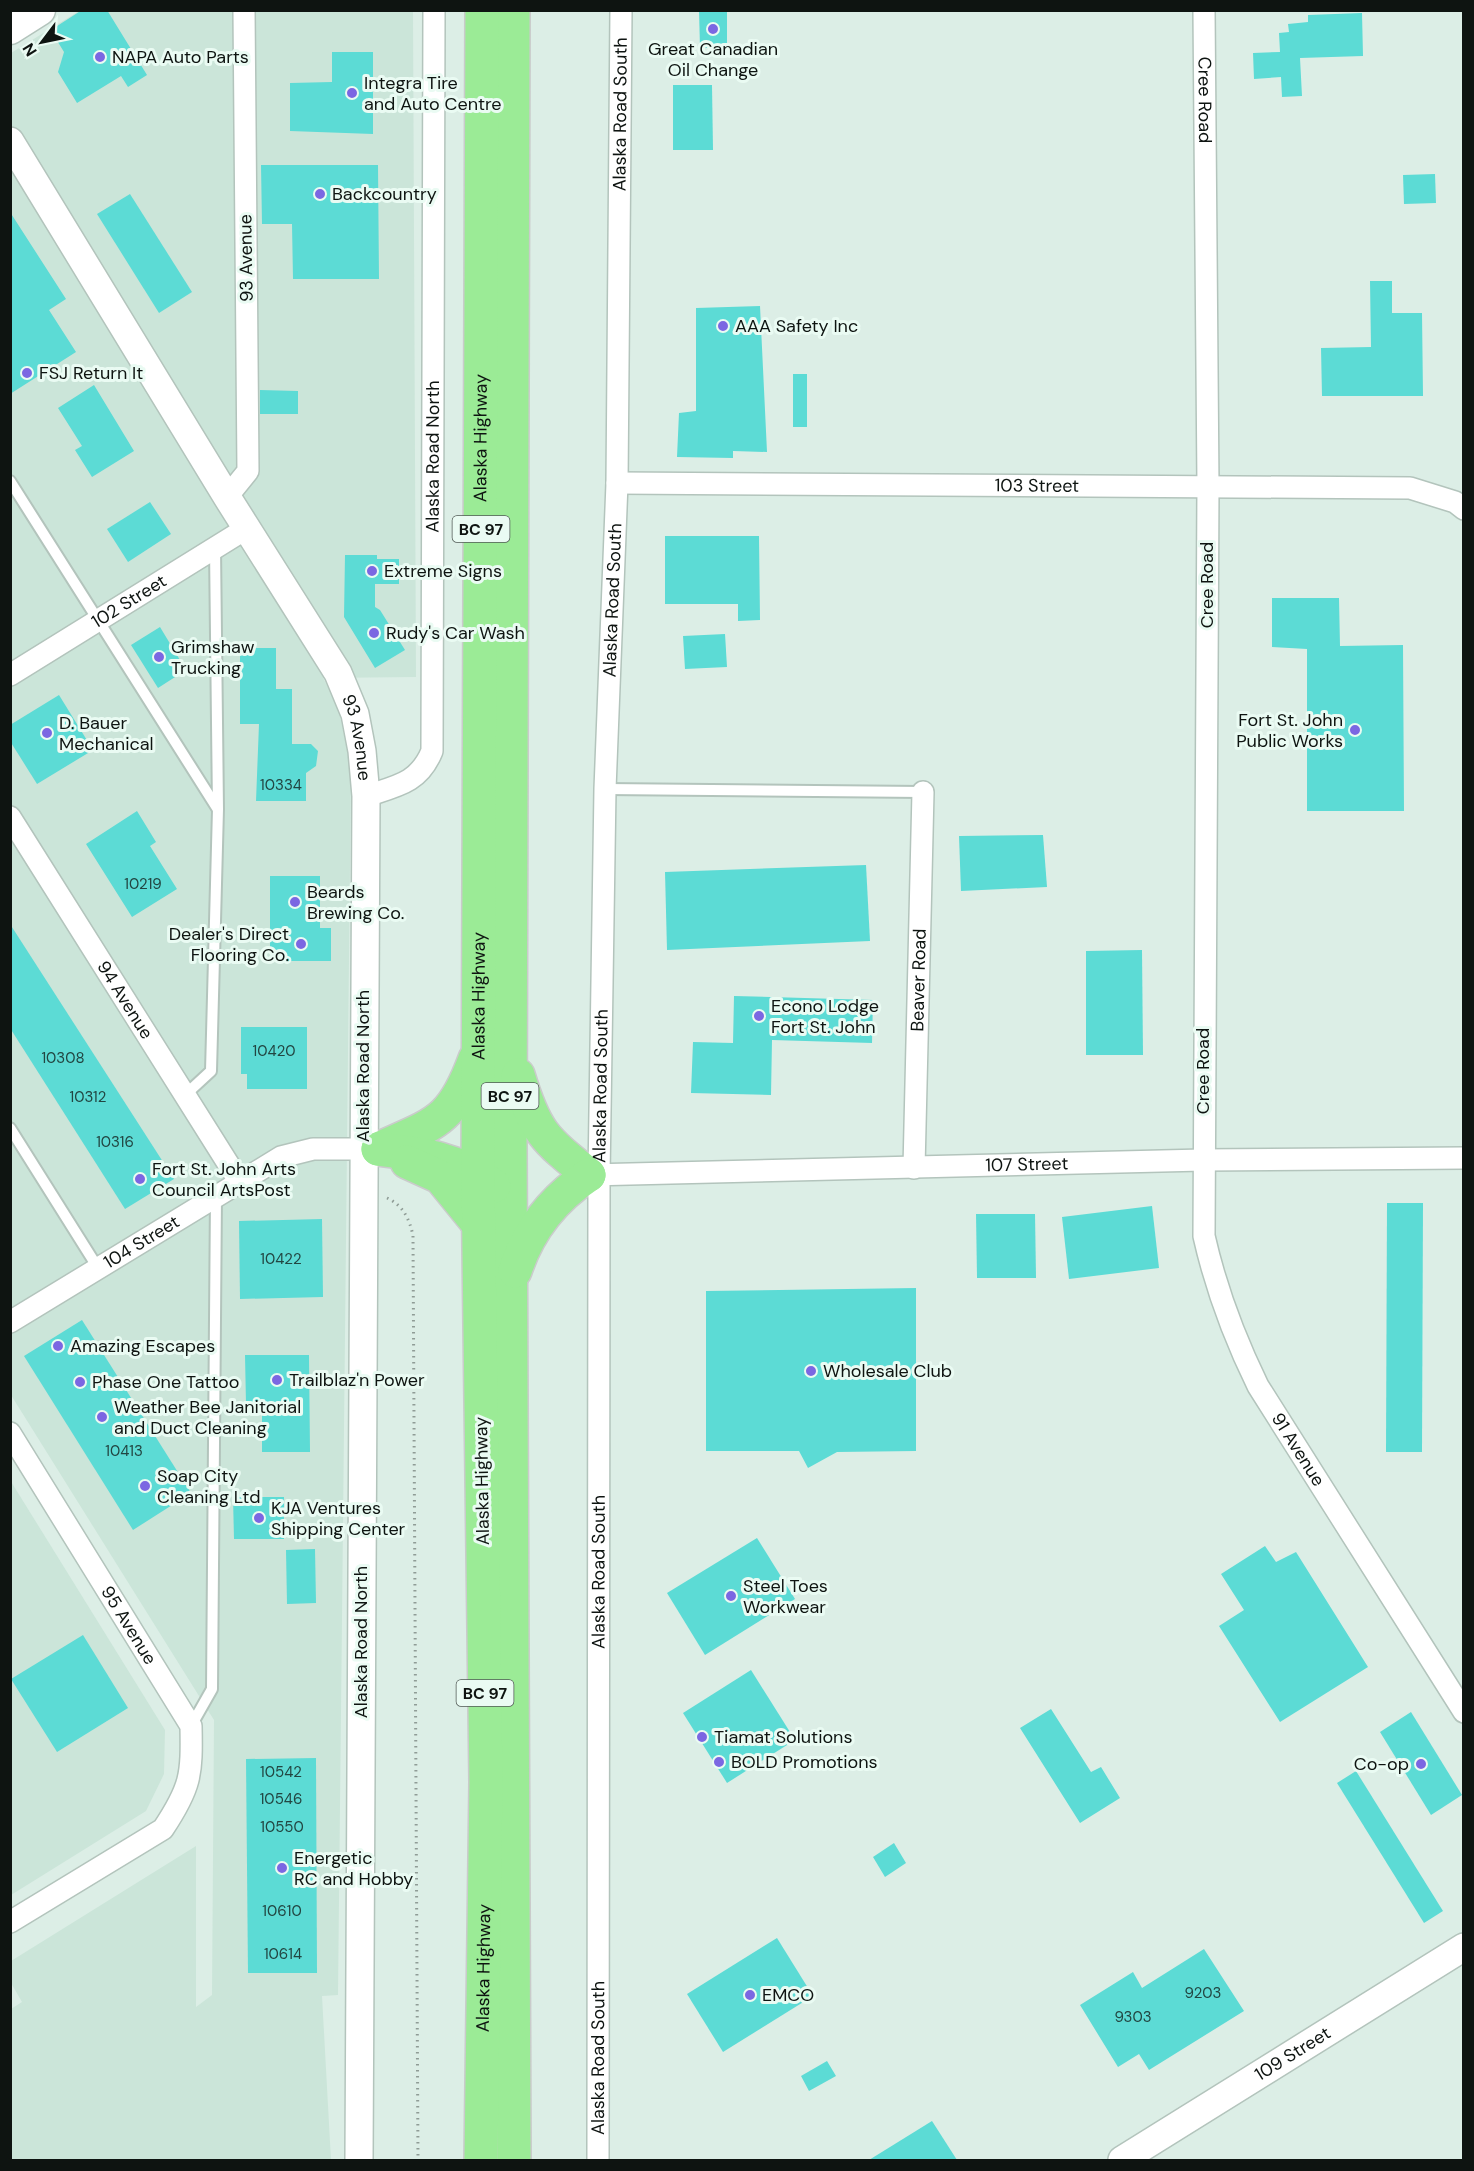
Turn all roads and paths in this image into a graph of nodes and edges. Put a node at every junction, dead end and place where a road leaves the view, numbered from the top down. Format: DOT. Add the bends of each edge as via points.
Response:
graph roads {
  1 [pos="40,10"];
  2 [pos="244,10"];
  3 [pos="434,10"];
  4 [pos="482,10"];
  5 [pos="513,10"];
  6 [pos="621,10"];
  7 [pos="1204,10"];
  8 [pos="10,29"];
  9 [pos="10,141"];
  10 [pos="10,481"];
  11 [pos="617,483"];
  12 [pos="1208,486"];
  13 [pos="227,497"];
  14 [pos="1459,505"];
  15 [pos="246,528"];
  16 [pos="215,548"];
  17 [pos="97,620"];
  18 [pos="10,675"];
  19 [pos="605,789"];
  20 [pos="922,792"];
  21 [pos="366,796"];
  22 [pos="218,809"];
  23 [pos="10,817"];
  24 [pos="495,1048"];
  25 [pos="185,1095"];
  26 [pos="480,1101"];
  27 [pos="10,1128"];
  28 [pos="510,1143"];
  29 [pos="370,1149"];
  30 [pos="1464,1158"];
  31 [pos="1203,1160"];
  32 [pos="914,1168"];
  33 [pos="478,1173"];
  34 [pos="594,1176"];
  35 [pos="239,1181"];
  36 [pos="362,1191"];
  37 [pos="216,1196"];
  38 [pos="510,1200"];
  39 [pos="479,1225"];
  40 [pos="98,1268"];
  41 [pos="510,1286"];
  42 [pos="10,1322"];
  43 [pos="10,1433"];
  44 [pos="1464,1712"];
  45 [pos="190,1726"];
  46 [pos="10,1922"];
  47 [pos="1464,1947"];
  48 [pos="359,2160"];
  49 [pos="418,2160"];
  50 [pos="481,2160"];
  51 [pos="514,2160"];
  52 [pos="598,2160"];
  53 [pos="1122,2160"];
  1 -- 8 [label="main road"];
  2 -- 13 [label="street, 93 Avenue" via="248,471"];
  3 -- 21 [label="street, Alaska Road North" via="432,751 426,766 414,778"];
  4 -- 24 [label="highway, Alaska Highway / BC 97"];
  5 -- 24 [label="highway, Alaska Highway / BC 97"];
  6 -- 11 [label="street, Alaska Road South"];
  7 -- 12 [label="street, Cree Road"];
  9 -- 13 [label="street, 93 Avenue"];
  10 -- 17 [label="lane"];
  11 -- 12 [label="street, 103 Street"];
  11 -- 19 [label="street, Alaska Road South"];
  12 -- 14 [label="street, 103 Street" via="1410,488"];
  12 -- 31 [label="street, Cree Road"];
  13 -- 15 [label="street, 93 Avenue"];
  15 -- 16 [label="street, 102 Street"];
  15 -- 21 [label="street, 93 Avenue" via="343,684 358,733"];
  16 -- 17 [label="street, 102 Street"];
  16 -- 22 [label="lane"];
  17 -- 18 [label="street, 102 Street"];
  17 -- 22 [label="lane"];
  19 -- 20 [label="lane"];
  19 -- 34 [label="street, Alaska Road South"];
  20 -- 32 [label="street, Beaver Road"];
  21 -- 29 [label="street, Alaska Road North"];
  22 -- 25 [label="lane" via="211,1071"];
  23 -- 25 [label="street, 94 Avenue"];
  24 -- 26 [label="highway, Alaska Highway / BC 97"];
  24 -- 28 [label="highway, Alaska Highway / BC 97"];
  24 -- 29 [label="highway" via="450,1110 429,1125"];
  24 -- 34 [label="highway" via="539,1130"];
  25 -- 35 [label="street, 94 Avenue"];
  26 -- 28 [label="highway"];
  26 -- 33 [label="highway, Alaska Highway / BC 97"];
  27 -- 40 [label="lane"];
  28 -- 34 [label="highway" via="539,1158"];
  28 -- 38 [label="highway, Alaska Highway / BC 97"];
  29 -- 33 [label="highway" via="433,1155"];
  29 -- 35 [label="street, 104 Street" via="294,1152"];
  29 -- 36 [label="street, Alaska Road North"];
  29 -- 39 [label="highway" via="440,1177"];
  30 -- 31 [label="street, 107 Street"];
  31 -- 32 [label="street, 107 Street"];
  31 -- 44 [label="street, 91 Avenue" via="1204,1236 1215,1285 1234,1336 1258,1386"];
  32 -- 34 [label="street, 107 Street"];
  33 -- 38 [label="highway"];
  33 -- 39 [label="highway, Alaska Highway / BC 97"];
  34 -- 41 [label="highway" via="571,1187 540,1222 523,1246"];
  34 -- 52 [label="street, Alaska Road South"];
  35 -- 37 [label="street, 104 Street"];
  36 -- 48 [label="street, Alaska Road North"];
  36 -- 49 [label="path" via="391,1199 410,1221 413,1236"];
  37 -- 40 [label="street, 104 Street"];
  37 -- 45 [label="lane" via="212,1689"];
  38 -- 41 [label="highway, Alaska Highway / BC 97"];
  39 -- 50 [label="highway, Alaska Highway / BC 97" via="486,1782"];
  40 -- 42 [label="street, 104 Street"];
  41 -- 51 [label="highway, Alaska Highway / BC 97"];
  43 -- 45 [label="street, 95 Avenue"];
  45 -- 46 [label="street" via="190,1778 163,1829"];
  47 -- 53 [label="street, 109 Street"];
}
